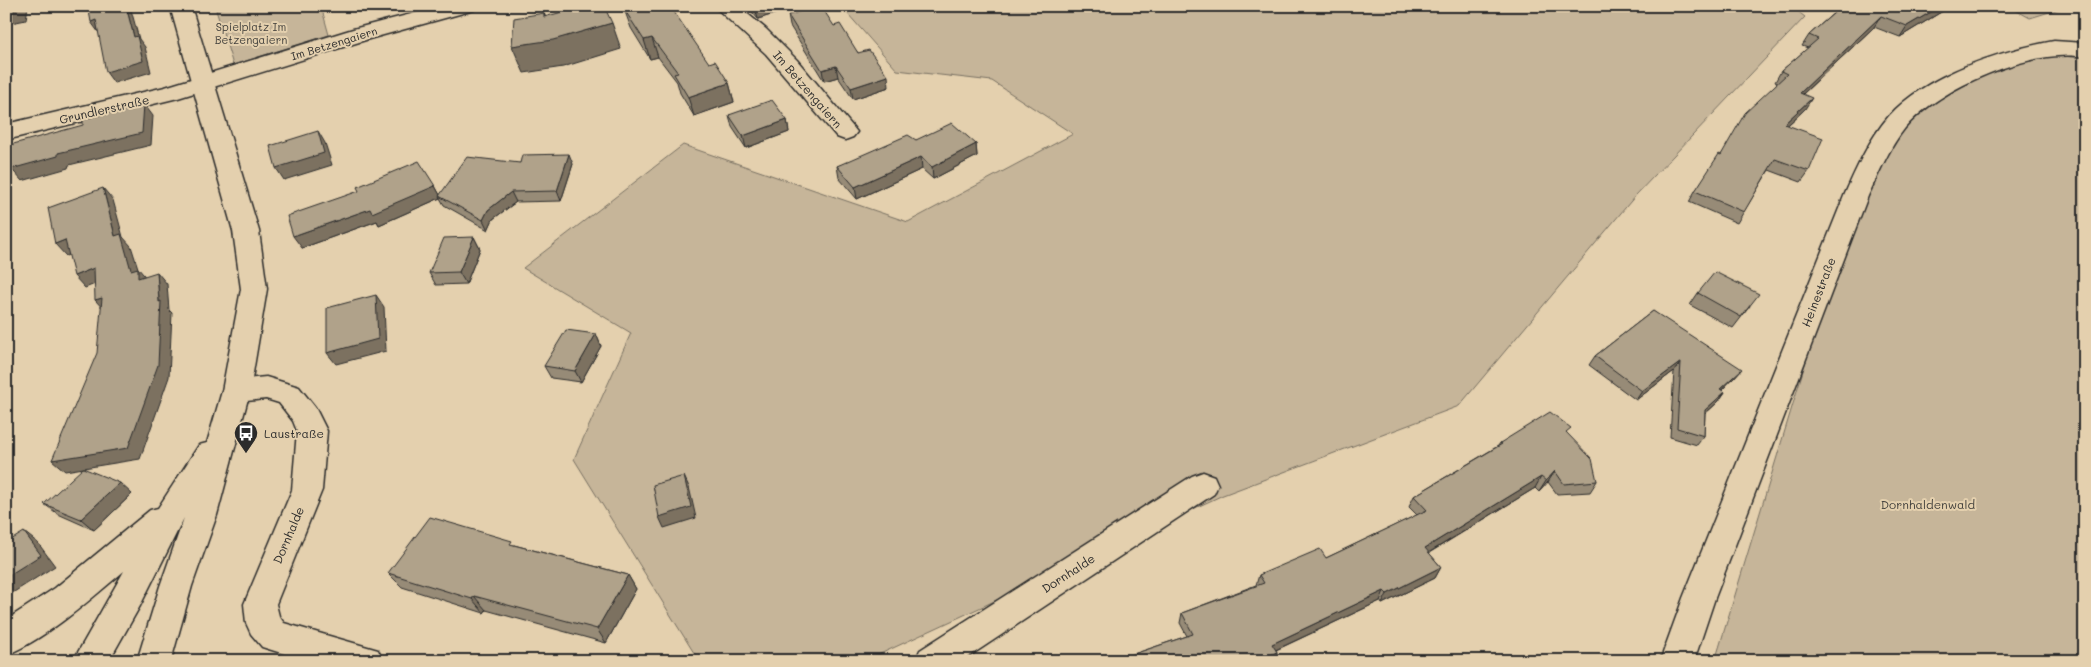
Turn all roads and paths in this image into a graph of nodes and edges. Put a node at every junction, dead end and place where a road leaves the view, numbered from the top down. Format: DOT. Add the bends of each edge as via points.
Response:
graph roads {
  1 [pos="180,6"];
  2 [pos="467,6"];
  3 [pos="724,6"];
  4 [pos="2085,50"];
  5 [pos="202,84"];
  6 [pos="6,132"];
  7 [pos="845,132"];
  8 [pos="236,392"];
  9 [pos="224,432"];
  10 [pos="1203,485"];
  11 [pos="173,509"];
  12 [pos="6,639"];
  13 [pos="90,661"];
  14 [pos="154,661"];
  15 [pos="366,661"];
  16 [pos="932,661"];
  17 [pos="1677,661"];
  1 -- 5 [label="street"];
  2 -- 5 [label="street, Im Betzengaiern" via="361,34"];
  3 -- 7 [label="street, Im Betzengaiern" via="743,19 787,62"];
  4 -- 17 [label="street, Heinestraße" via="2040,50 1964,77 1933,93 1904,114 1883,143 1856,196 1702,589"];
  5 -- 6 [label="street, Grundlerstraße"];
  5 -- 8 [label="street" via="246,231 254,289"];
  8 -- 9 [label="street"];
  8 -- 15 [label="street, Dornhalde" via="266,388 289,395 312,431 307,490 260,604 263,623 274,636"];
  9 -- 11 [label="street"];
  9 -- 14 [label="street" via="201,516"];
  10 -- 16 [label="street, Dornhalde"];
  11 -- 12 [label="street" via="67,599"];
  11 -- 13 [label="street"];
}
